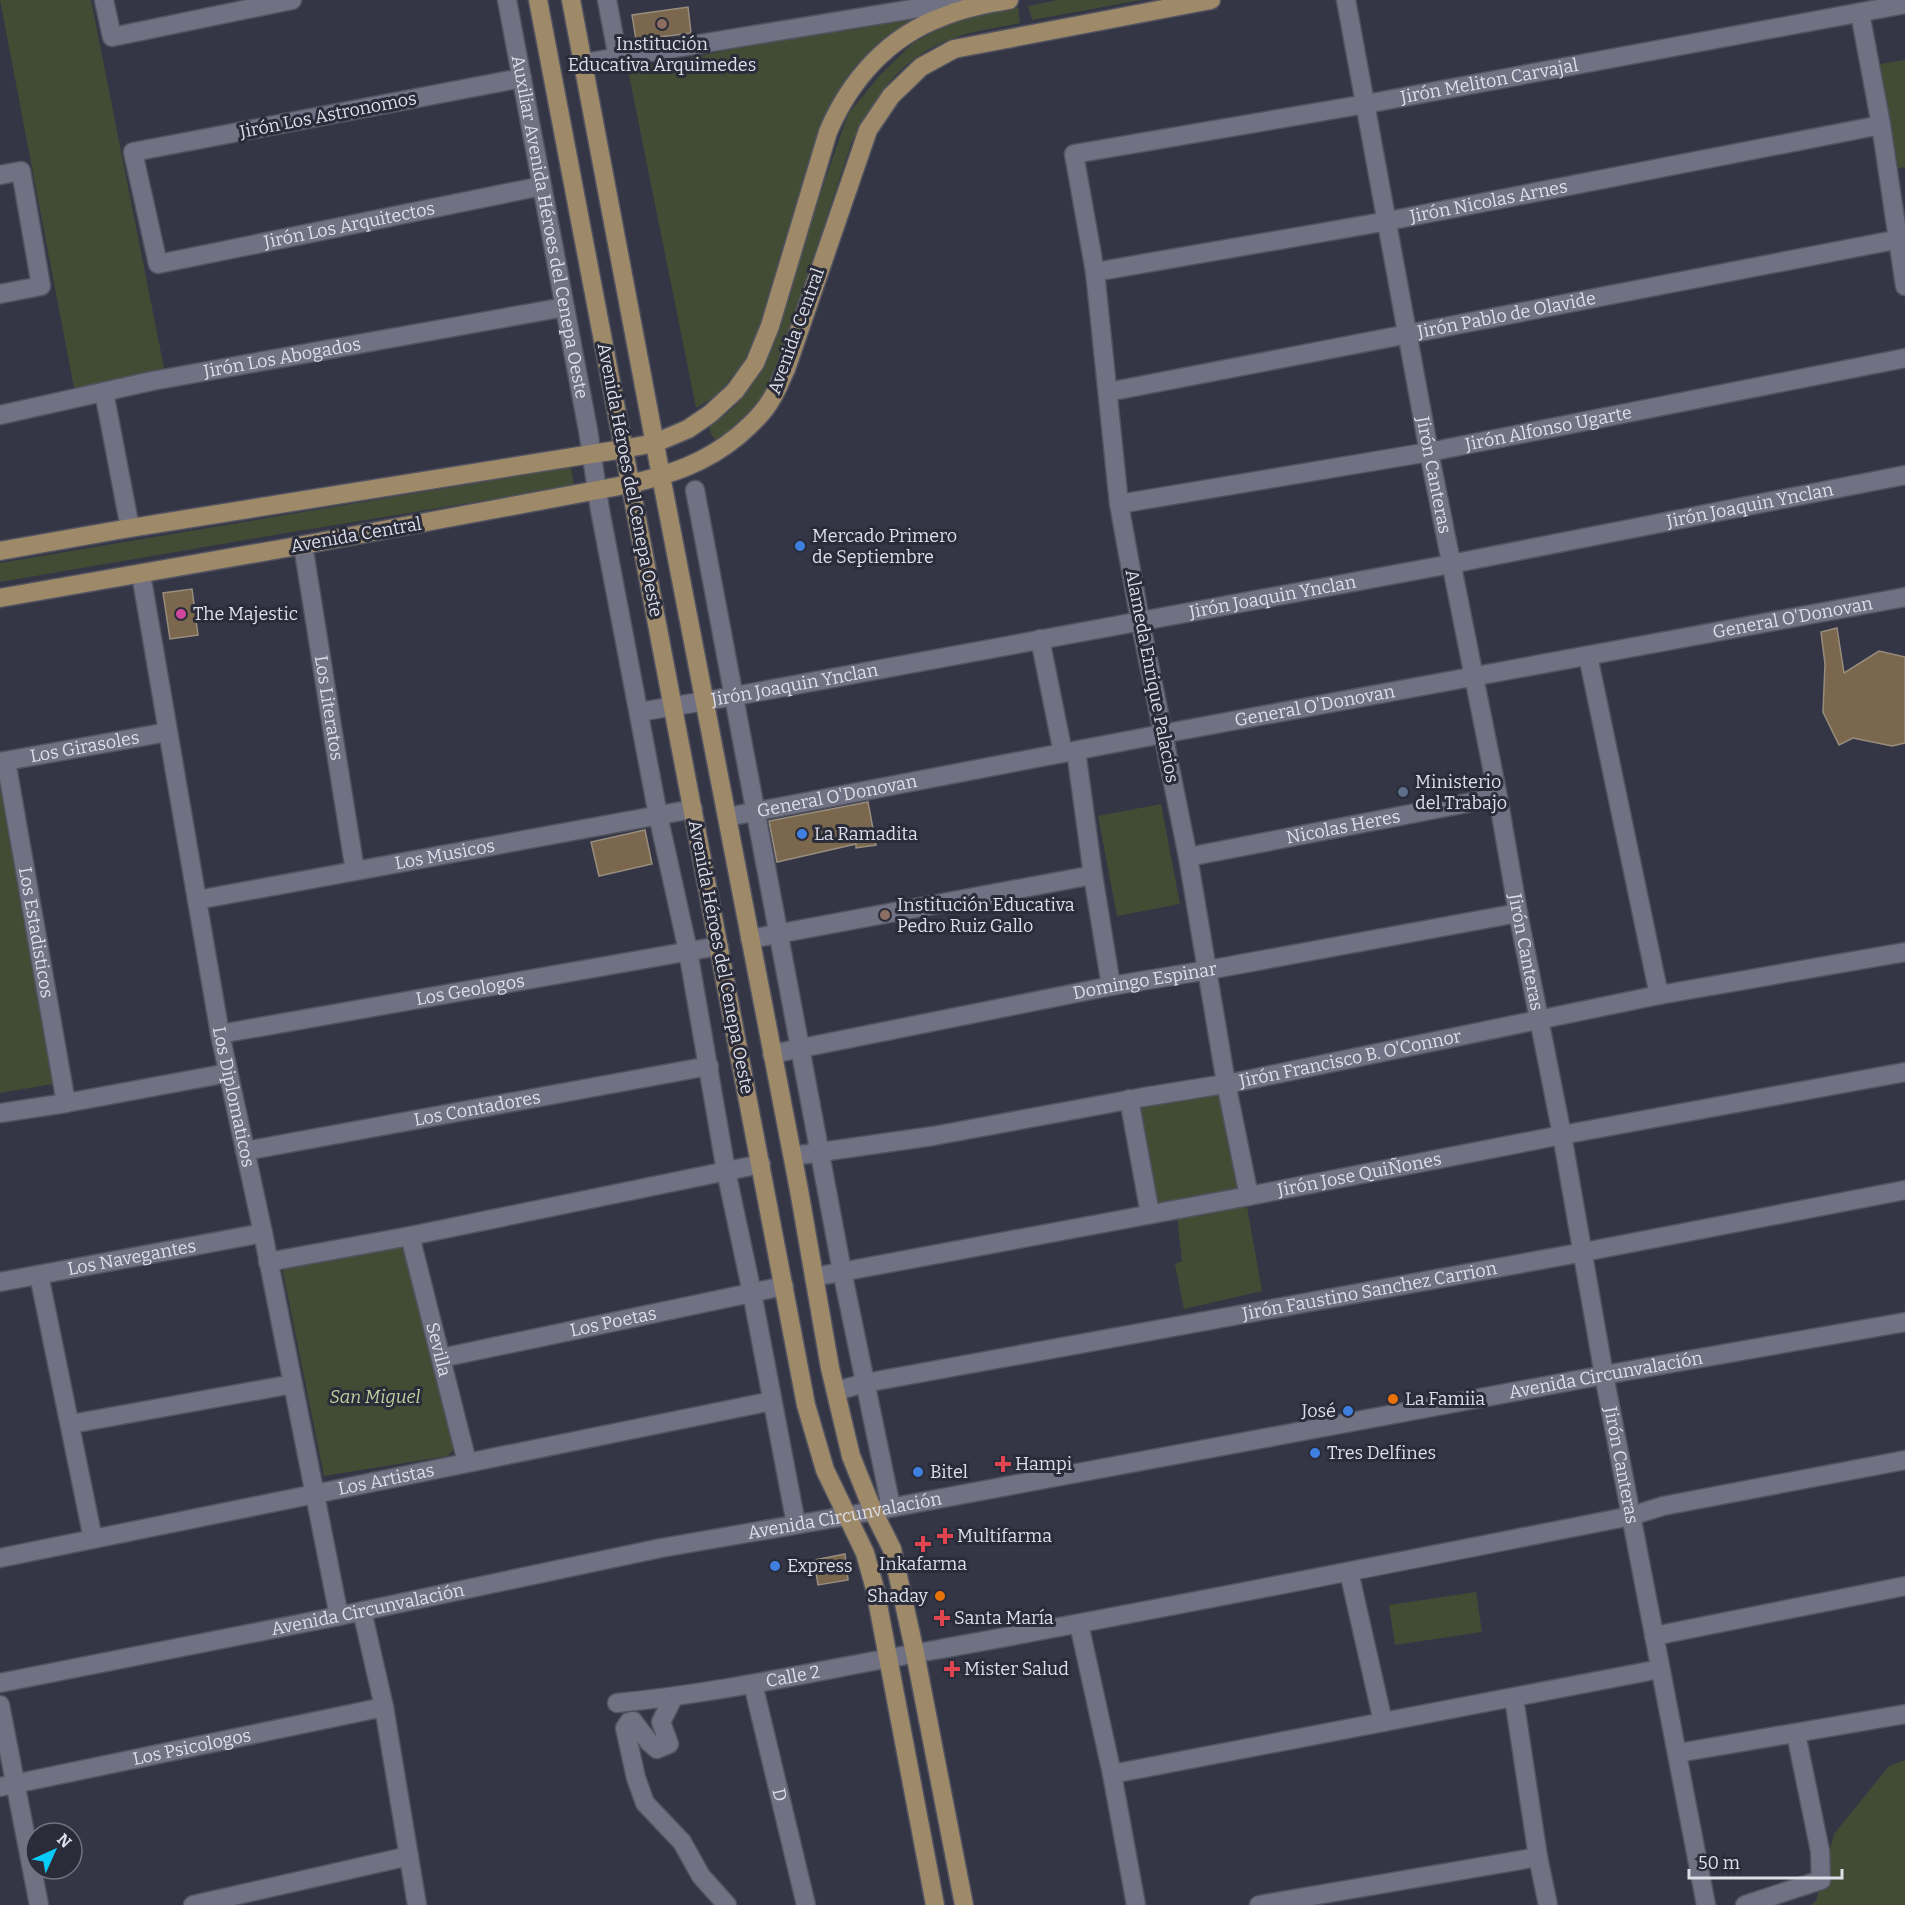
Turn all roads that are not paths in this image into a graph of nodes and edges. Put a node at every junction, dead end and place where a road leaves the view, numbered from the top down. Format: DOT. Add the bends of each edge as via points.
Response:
graph roads {
  1 [pos="104,0"];
  2 [pos="292,0"];
  3 [pos="507,0"];
  4 [pos="538,0"];
  5 [pos="571,0"];
  6 [pos="607,0"];
  7 [pos="1009,0"];
  8 [pos="1211,0"];
  9 [pos="1346,0"];
  10 [pos="1905,4"];
  11 [pos="978,6"];
  12 [pos="1860,13"];
  13 [pos="618,58"];
  14 [pos="584,63"];
  15 [pos="522,78"];
  16 [pos="1365,104"];
  17 [pos="1881,125"];
  18 [pos="1074,154"];
  19 [pos="0,175"];
  20 [pos="542,186"];
  21 [pos="1388,221"];
  22 [pos="1901,239"];
  23 [pos="158,264"];
  24 [pos="1095,272"];
  25 [pos="1905,286"];
  26 [pos="0,294"];
  27 [pos="565,307"];
  28 [pos="1407,335"];
  29 [pos="1905,357"];
  30 [pos="104,392"];
  31 [pos="1108,392"];
  32 [pos="0,415"];
  33 [pos="655,442"];
  34 [pos="623,448"];
  35 [pos="1429,452"];
  36 [pos="592,453"];
  37 [pos="1905,475"];
  38 [pos="661,477"];
  39 [pos="630,484"];
  40 [pos="596,490"];
  41 [pos="695,490"];
  42 [pos="1119,504"];
  43 [pos="130,528"];
  44 [pos="303,545"];
  45 [pos="0,550"];
  46 [pos="1450,564"];
  47 [pos="141,574"];
  48 [pos="1905,597"];
  49 [pos="0,598"];
  50 [pos="1140,620"];
  51 [pos="1040,639"];
  52 [pos="1588,656"];
  53 [pos="1473,677"];
  54 [pos="735,696"];
  55 [pos="704,701"];
  56 [pos="674,706"];
  57 [pos="639,712"];
  58 [pos="168,732"];
  59 [pos="1163,734"];
  60 [pos="1069,752"];
  61 [pos="3,761"];
  62 [pos="1498,797"];
  63 [pos="693,809"];
  64 [pos="756,812"];
  65 [pos="658,815"];
  66 [pos="727,817"];
  67 [pos="1188,857"];
  68 [pos="355,871"];
  69 [pos="1093,875"];
  70 [pos="197,900"];
  71 [pos="1518,913"];
  72 [pos="780,934"];
  73 [pos="750,939"];
  74 [pos="719,946"];
  75 [pos="688,951"];
  76 [pos="1905,952"];
  77 [pos="1208,970"];
  78 [pos="1111,986"];
  79 [pos="1659,995"];
  80 [pos="1540,1020"];
  81 [pos="220,1034"];
  82 [pos="802,1048"];
  83 [pos="772,1054"];
  84 [pos="709,1066"];
  85 [pos="1905,1072"];
  86 [pos="228,1073"];
  87 [pos="1227,1083"];
  88 [pos="1129,1099"];
  89 [pos="66,1103"];
  90 [pos="0,1113"];
  91 [pos="1562,1135"];
  92 [pos="244,1151"];
  93 [pos="820,1152"];
  94 [pos="793,1156"];
  95 [pos="761,1164"];
  96 [pos="726,1171"];
  97 [pos="1905,1190"];
  98 [pos="1249,1196"];
  99 [pos="1150,1214"];
  100 [pos="263,1233"];
  101 [pos="410,1236"];
  102 [pos="1584,1252"];
  103 [pos="268,1262"];
  104 [pos="842,1271"];
  105 [pos="39,1275"];
  106 [pos="814,1277"];
  107 [pos="0,1282"];
  108 [pos="784,1286"];
  109 [pos="752,1293"];
  110 [pos="1905,1322"];
  111 [pos="441,1358"];
  112 [pos="1604,1375"];
  113 [pos="865,1383"];
  114 [pos="293,1384"];
  115 [pos="836,1391"];
  116 [pos="772,1401"];
  117 [pos="71,1424"];
  118 [pos="1905,1460"];
  119 [pos="467,1462"];
  120 [pos="314,1495"];
  121 [pos="882,1509"];
  122 [pos="846,1516"];
  123 [pos="1631,1516"];
  124 [pos="796,1524"];
  125 [pos="93,1539"];
  126 [pos="0,1558"];
  127 [pos="1349,1572"];
  128 [pos="1905,1586"];
  129 [pos="362,1611"];
  130 [pos="339,1616"];
  131 [pos="1079,1624"];
  132 [pos="1654,1636"];
  133 [pos="915,1653"];
  134 [pos="887,1659"];
  135 [pos="1660,1670"];
  136 [pos="0,1683"];
  137 [pos="753,1684"];
  138 [pos="673,1698"];
  139 [pos="1514,1698"];
  140 [pos="617,1703"];
  141 [pos="0,1705"];
  142 [pos="384,1707"];
  143 [pos="1905,1714"];
  144 [pos="1383,1722"];
  145 [pos="1796,1734"];
  146 [pos="1678,1753"];
  147 [pos="1112,1774"];
  148 [pos="8,1785"];
  149 [pos="409,1856"];
  150 [pos="1538,1857"];
  151 [pos="39,1905"];
  152 [pos="193,1905"];
  153 [pos="417,1905"];
  154 [pos="727,1905"];
  155 [pos="806,1905"];
  156 [pos="934,1905"];
  157 [pos="964,1905"];
  158 [pos="1136,1905"];
  159 [pos="1259,1905"];
  160 [pos="1548,1905"];
  161 [pos="1706,1905"];
  162 [pos="1745,1905"];
  1 -- 2 [label="street" via="112,37"];
  3 -- 15 [label="street, Auxiliar Avenida Héroes del Cenepa Oeste"];
  4 -- 34 [label="main road, Avenida Héroes del Cenepa Oeste"];
  5 -- 14 [label="main road, Avenida Héroes del Cenepa Oeste"];
  6 -- 13 [label="street"];
  7 -- 11 [label="main road, Avenida Central"];
  8 -- 38 [label="main road, Avenida Central" via="954,49 921,67 891,96 868,130 786,369 772,399 752,424 720,451"];
  9 -- 16 [label="street, Jirón Canteras"];
  10 -- 12 [label="street, Jirón Meliton Carvajal"];
  11 -- 13 [label="street" via="943,4"];
  11 -- 33 [label="main road, Avenida Central" via="941,17 907,34 876,57 852,86 828,132 770,326 755,363 735,391 710,414 688,429"];
  12 -- 16 [label="street, Jirón Meliton Carvajal"];
  12 -- 17 [label="street"];
  13 -- 14 [label="street"];
  14 -- 33 [label="main road, Avenida Héroes del Cenepa Oeste"];
  15 -- 20 [label="street, Auxiliar Avenida Héroes del Cenepa Oeste"];
  15 -- 23 [label="street, Jirón Los Astronomos" via="133,152"];
  16 -- 18 [label="street, Jirón Meliton Carvajal"];
  16 -- 21 [label="street, Jirón Canteras"];
  17 -- 21 [label="street, Jirón Nicolas Arnes"];
  17 -- 22 [label="street"];
  18 -- 24 [label="street, Alameda Enrique Palacios"];
  19 -- 26 [label="street" via="21,171 41,286"];
  20 -- 23 [label="street, Jirón Los Arquitectos"];
  20 -- 27 [label="street, Auxiliar Avenida Héroes del Cenepa Oeste"];
  21 -- 24 [label="street, Jirón Nicolas Arnes"];
  21 -- 28 [label="street, Jirón Canteras"];
  22 -- 25 [label="street"];
  22 -- 28 [label="street, Jirón Pablo de Olavide"];
  24 -- 31 [label="street, Alameda Enrique Palacios"];
  27 -- 30 [label="street, Jirón Los Abogados"];
  27 -- 36 [label="street, Auxiliar Avenida Héroes del Cenepa Oeste"];
  28 -- 31 [label="street, Jirón Pablo de Olavide"];
  28 -- 35 [label="street, Jirón Canteras"];
  29 -- 35 [label="street, Jirón Alfonso Ugarte"];
  30 -- 32 [label="street, Jirón Los Abogados"];
  30 -- 43 [label="street"];
  31 -- 42 [label="street, Alameda Enrique Palacios"];
  33 -- 34 [label="main road, Avenida Central"];
  33 -- 38 [label="main road, Avenida Héroes del Cenepa Oeste"];
  34 -- 36 [label="main road, Avenida Central"];
  34 -- 39 [label="main road, Avenida Héroes del Cenepa Oeste"];
  35 -- 42 [label="street, Jirón Alfonso Ugarte"];
  35 -- 46 [label="street, Jirón Canteras"];
  36 -- 40 [label="street, Auxiliar Avenida Héroes del Cenepa Oeste"];
  36 -- 43 [label="main road, Avenida Central"];
  37 -- 46 [label="street, Jirón Joaquin Ynclan"];
  38 -- 39 [label="main road, Avenida Central"];
  38 -- 55 [label="main road, Avenida Héroes del Cenepa Oeste"];
  39 -- 40 [label="main road, Avenida Central"];
  39 -- 56 [label="main road, Avenida Héroes del Cenepa Oeste"];
  40 -- 44 [label="main road, Avenida Central"];
  40 -- 57 [label="street, Auxiliar Avenida Héroes del Cenepa Oeste"];
  41 -- 54 [label="street"];
  42 -- 50 [label="street, Alameda Enrique Palacios"];
  43 -- 45 [label="main road, Avenida Central"];
  44 -- 47 [label="main road, Avenida Central"];
  44 -- 68 [label="street, Los Literatos"];
  46 -- 50 [label="street, Jirón Joaquin Ynclan"];
  46 -- 53 [label="street, Jirón Canteras"];
  47 -- 49 [label="main road, Avenida Central"];
  47 -- 58 [label="street, Los Diplomaticos"];
  48 -- 52 [label="street, General O'Donovan"];
  50 -- 51 [label="street, Jirón Joaquin Ynclan"];
  50 -- 59 [label="street, Alameda Enrique Palacios"];
  51 -- 54 [label="street, Jirón Joaquin Ynclan"];
  51 -- 60 [label="street"];
  52 -- 53 [label="street, General O'Donovan"];
  52 -- 79 [label="street"];
  53 -- 59 [label="street, General O'Donovan"];
  53 -- 62 [label="street, Jirón Canteras"];
  54 -- 55 [label="street, Jirón Joaquin Ynclan"];
  54 -- 64 [label="street"];
  55 -- 56 [label="street, Jirón Joaquin Ynclan"];
  55 -- 66 [label="main road, Avenida Héroes del Cenepa Oeste"];
  56 -- 57 [label="street, Jirón Joaquin Ynclan"];
  56 -- 63 [label="main road, Avenida Héroes del Cenepa Oeste"];
  57 -- 65 [label="street, Auxiliar Avenida Héroes del Cenepa Oeste"];
  58 -- 61 [label="street, Los Girasoles"];
  58 -- 70 [label="street, Los Diplomaticos"];
  59 -- 60 [label="street, General O'Donovan"];
  59 -- 67 [label="street, Alameda Enrique Palacios"];
  60 -- 64 [label="street, General O'Donovan"];
  60 -- 69 [label="street"];
  61 -- 89 [label="street, Los Estadisticos"];
  62 -- 67 [label="street, Nicolas Heres"];
  62 -- 71 [label="street, Jirón Canteras"];
  63 -- 65 [label="street, Los Musicos"];
  63 -- 74 [label="main road, Avenida Héroes del Cenepa Oeste"];
  64 -- 66 [label="street, General O'Donovan"];
  64 -- 72 [label="street"];
  65 -- 68 [label="street, Los Musicos"];
  65 -- 75 [label="street, Auxiliar Avenida Héroes del Cenepa Oeste"];
  66 -- 73 [label="main road, Avenida Héroes del Cenepa Oeste"];
  67 -- 77 [label="street, Alameda Enrique Palacios"];
  68 -- 70 [label="street, Los Musicos"];
  69 -- 72 [label="street"];
  69 -- 78 [label="street"];
  70 -- 81 [label="street, Los Diplomaticos"];
  71 -- 77 [label="street, Domingo Espinar"];
  71 -- 80 [label="street, Jirón Canteras"];
  72 -- 73 [label="street"];
  72 -- 82 [label="street"];
  73 -- 83 [label="main road, Avenida Héroes del Cenepa Oeste"];
  74 -- 75 [label="street, Los Geologos"];
  74 -- 95 [label="main road, Avenida Héroes del Cenepa Oeste"];
  75 -- 81 [label="street, Los Geologos"];
  75 -- 84 [label="street, Auxiliar Avenida Héroes del Cenepa Oeste"];
  76 -- 79 [label="street, Jirón Francisco B. O'Connor"];
  77 -- 78 [label="street, Domingo Espinar"];
  77 -- 87 [label="street, Alameda Enrique Palacios"];
  78 -- 82 [label="street, Domingo Espinar"];
  79 -- 80 [label="street, Jirón Francisco B. O'Connor"];
  80 -- 87 [label="street, Jirón Francisco B. O'Connor"];
  80 -- 91 [label="street, Jirón Canteras"];
  81 -- 86 [label="street, Los Diplomaticos"];
  82 -- 83 [label="street, Domingo Espinar"];
  82 -- 93 [label="street"];
  83 -- 94 [label="main road, Avenida Héroes del Cenepa Oeste"];
  84 -- 92 [label="street, Los Contadores"];
  84 -- 96 [label="street, Auxiliar Avenida Héroes del Cenepa Oeste"];
  85 -- 91 [label="street, Jirón Jose QuiÑones"];
  86 -- 89 [label="street"];
  86 -- 92 [label="street, Los Diplomaticos"];
  87 -- 88 [label="street, Jirón Francisco B. O'Connor"];
  87 -- 98 [label="street, Alameda Enrique Palacios"];
  88 -- 93 [label="street, Jirón Francisco B. O'Connor" via="933,1136"];
  88 -- 99 [label="street"];
  89 -- 90 [label="street"];
  91 -- 98 [label="street, Jirón Jose QuiÑones"];
  91 -- 102 [label="street, Jirón Canteras"];
  92 -- 100 [label="street, Los Diplomaticos"];
  93 -- 94 [label="street, Jirón Francisco B. O'Connor"];
  93 -- 104 [label="street"];
  94 -- 106 [label="main road, Avenida Héroes del Cenepa Oeste"];
  95 -- 96 [label="street"];
  95 -- 108 [label="main road, Avenida Héroes del Cenepa Oeste"];
  96 -- 101 [label="street"];
  96 -- 109 [label="street, Auxiliar Avenida Héroes del Cenepa Oeste"];
  97 -- 102 [label="street, Jirón Faustino Sanchez Carrion"];
  98 -- 99 [label="street, Jirón Jose QuiÑones"];
  99 -- 104 [label="street, Jirón Jose QuiÑones"];
  100 -- 103 [label="street, Los Diplomaticos"];
  100 -- 105 [label="street, Los Navegantes"];
  101 -- 103 [label="street"];
  101 -- 111 [label="street, Sevilla"];
  102 -- 112 [label="street, Jirón Canteras"];
  102 -- 113 [label="street, Jirón Faustino Sanchez Carrion"];
  103 -- 114 [label="street, Los Diplomaticos"];
  104 -- 106 [label="street, Jirón Jose QuiÑones"];
  104 -- 113 [label="street"];
  105 -- 107 [label="street, Los Navegantes"];
  105 -- 117 [label="street"];
  106 -- 115 [label="main road, Avenida Héroes del Cenepa Oeste"];
  108 -- 109 [label="street, Los Poetas"];
  108 -- 122 [label="main road, Avenida Héroes del Cenepa Oeste" via="806,1405 825,1470"];
  109 -- 111 [label="street, Los Poetas"];
  109 -- 116 [label="street, Auxiliar Avenida Héroes del Cenepa Oeste"];
  110 -- 112 [label="street, Avenida Circunvalación"];
  111 -- 119 [label="street, Sevilla"];
  112 -- 121 [label="street, Avenida Circunvalación"];
  112 -- 123 [label="street, Jirón Canteras"];
  113 -- 115 [label="street, Jirón Faustino Sanchez Carrion"];
  113 -- 121 [label="street"];
  114 -- 117 [label="street"];
  114 -- 120 [label="street, Los Diplomaticos"];
  115 -- 121 [label="main road, Avenida Héroes del Cenepa Oeste" via="851,1456"];
  116 -- 119 [label="street, Los Artistas"];
  116 -- 124 [label="street, Auxiliar Avenida Héroes del Cenepa Oeste"];
  117 -- 125 [label="street"];
  118 -- 123 [label="street, Calle 2" via="1663,1506"];
  119 -- 120 [label="street, Los Artistas"];
  120 -- 125 [label="street, Los Artistas"];
  120 -- 130 [label="street, Los Diplomaticos"];
  121 -- 122 [label="street, Avenida Circunvalación"];
  121 -- 133 [label="main road, Avenida Héroes del Cenepa Oeste"];
  122 -- 124 [label="street, Avenida Circunvalación"];
  122 -- 134 [label="main road, Avenida Héroes del Cenepa Oeste" via="865,1552"];
  123 -- 127 [label="street, Calle 2"];
  123 -- 132 [label="street, Jirón Canteras"];
  124 -- 129 [label="street, Avenida Circunvalación" via="661,1548"];
  125 -- 126 [label="street, Los Artistas"];
  127 -- 131 [label="street, Calle 2"];
  127 -- 144 [label="street"];
  128 -- 132 [label="street"];
  129 -- 130 [label="street, Avenida Circunvalación"];
  129 -- 142 [label="street"];
  130 -- 136 [label="street, Avenida Circunvalación"];
  131 -- 133 [label="street, Calle 2"];
  131 -- 147 [label="street"];
  132 -- 135 [label="street, Jirón Canteras"];
  133 -- 134 [label="street, Calle 2"];
  133 -- 157 [label="main road, Avenida Héroes del Cenepa Oeste"];
  134 -- 137 [label="street, Calle 2"];
  134 -- 156 [label="main road, Avenida Héroes del Cenepa Oeste"];
  135 -- 139 [label="street"];
  135 -- 146 [label="street, Jirón Canteras"];
  137 -- 138 [label="street, Calle 2"];
  137 -- 155 [label="street, D"];
  138 -- 140 [label="street, Calle 2"];
  138 -- 154 [label="street" via="661,1722 669,1744 657,1749 633,1721 625,1728 636,1778 645,1803 682,1842 701,1876"];
  139 -- 144 [label="street"];
  139 -- 150 [label="street"];
  141 -- 148 [label="street"];
  142 -- 148 [label="street, Los Psicologos"];
  142 -- 149 [label="street"];
  143 -- 145 [label="street"];
  144 -- 147 [label="street"];
  145 -- 146 [label="street"];
  145 -- 162 [label="street" via="1820,1851 1821,1880"];
  146 -- 161 [label="street, Jirón Canteras"];
  147 -- 158 [label="street"];
  148 -- 151 [label="street"];
  149 -- 152 [label="street"];
  149 -- 153 [label="street"];
  150 -- 159 [label="street"];
  150 -- 160 [label="street"];
}
